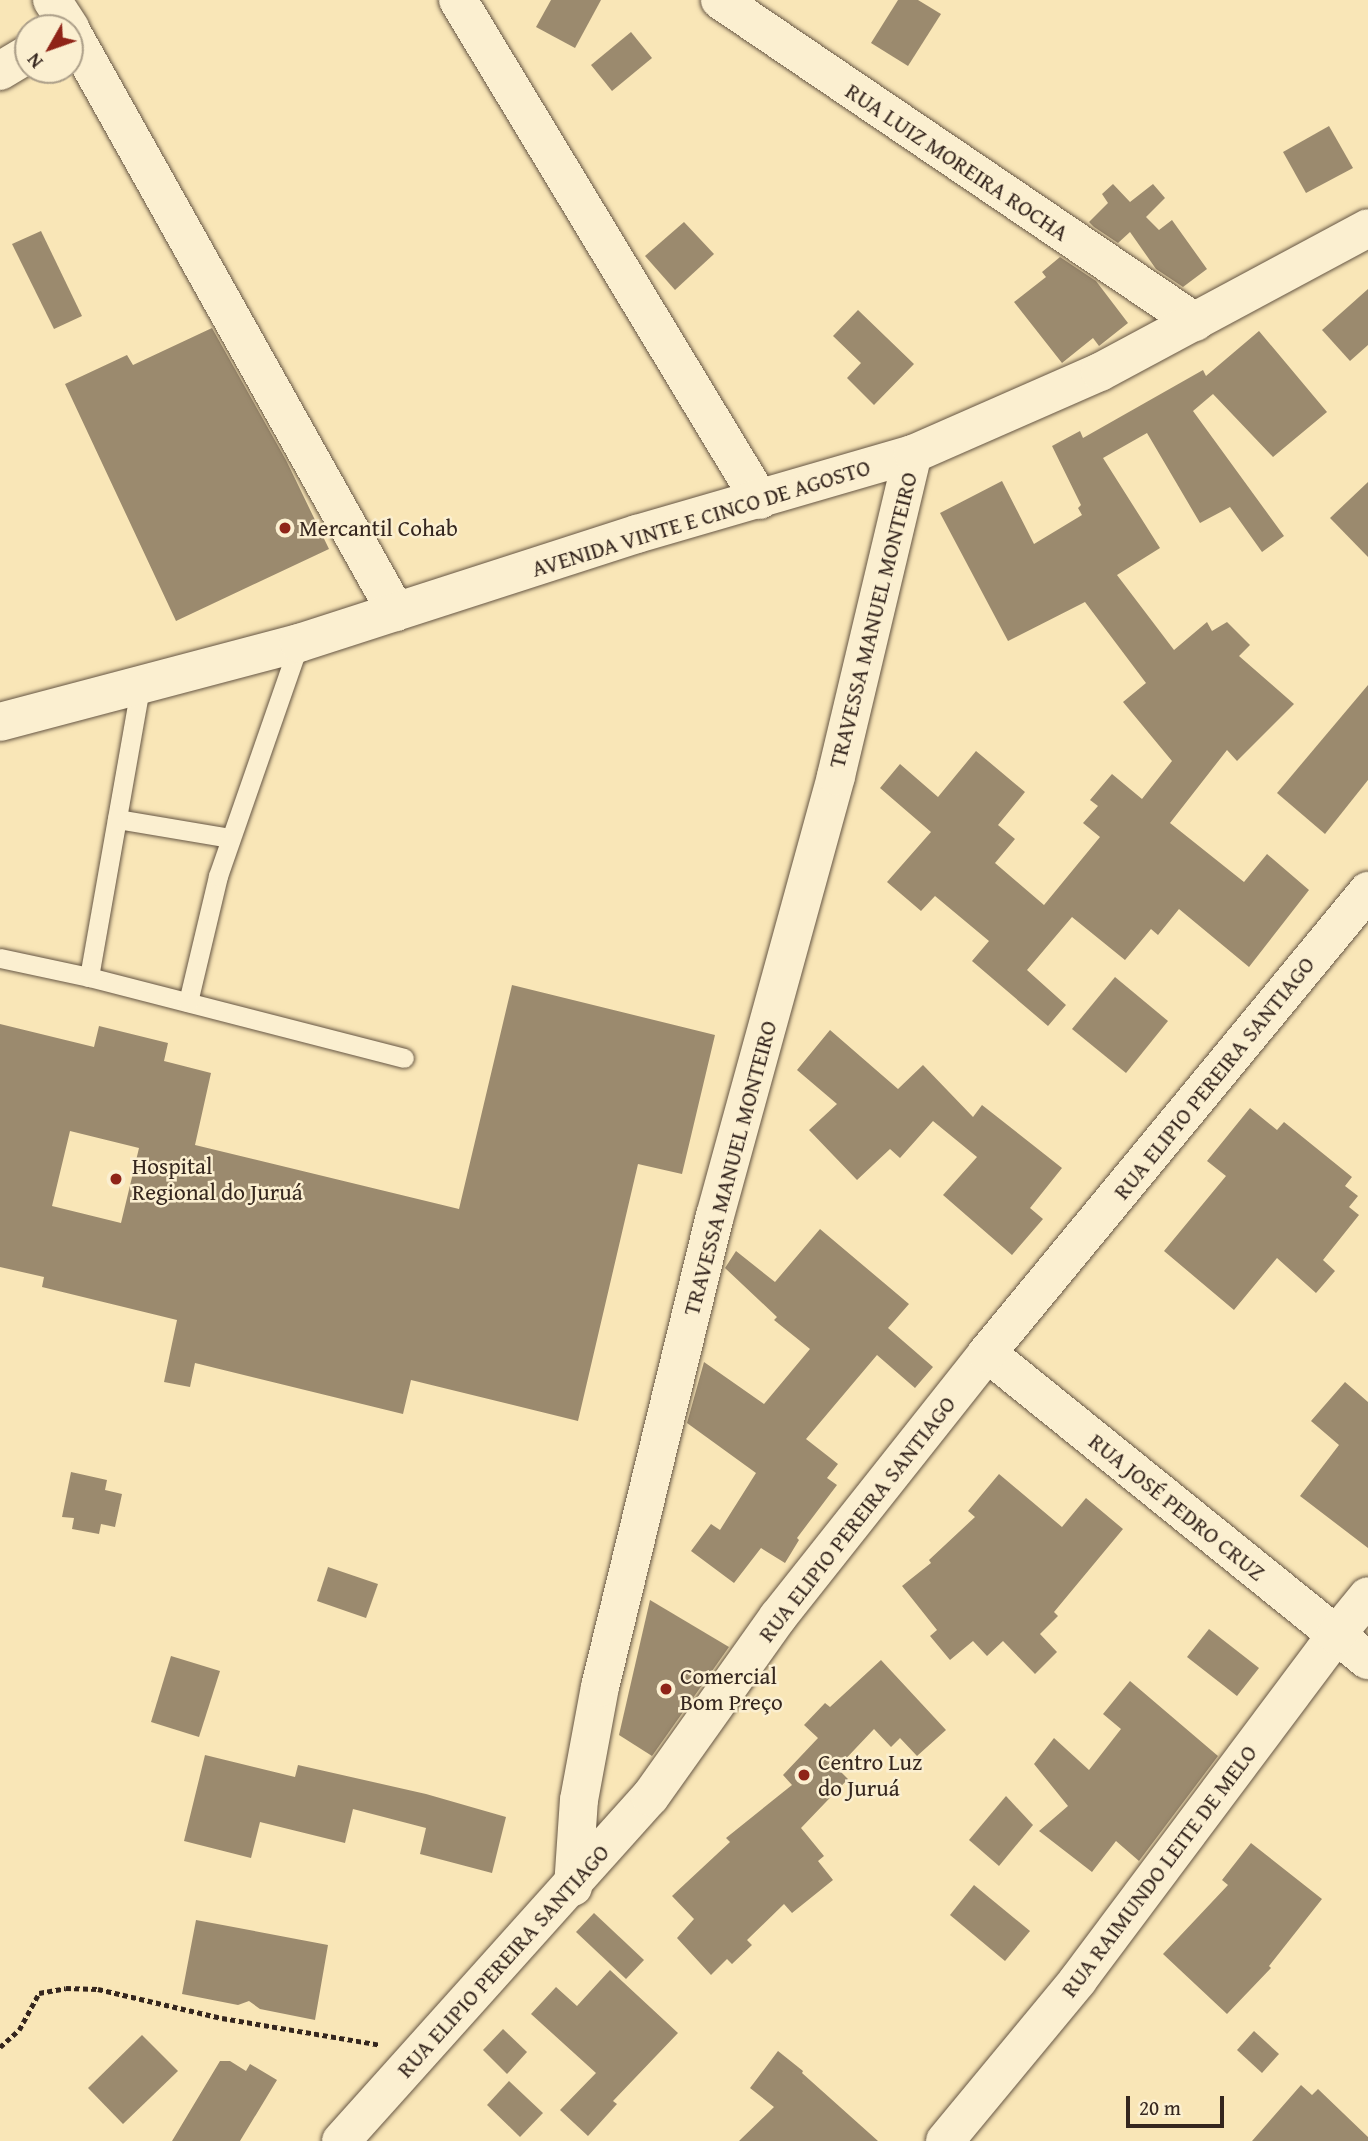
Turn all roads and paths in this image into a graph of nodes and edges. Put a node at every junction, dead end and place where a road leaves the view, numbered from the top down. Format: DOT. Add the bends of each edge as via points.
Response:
graph roads {
  1 [pos="458,0"];
  2 [pos="720,0"];
  3 [pos="84,54"];
  4 [pos="1368,228"];
  5 [pos="1195,323"];
  6 [pos="913,454"];
  7 [pos="760,500"];
  8 [pos="396,612"];
  9 [pos="299,643"];
  10 [pos="141,683"];
  11 [pos="0,722"];
  12 [pos="117,819"];
  13 [pos="230,838"];
  14 [pos="1368,891"];
  15 [pos="0,958"];
  16 [pos="89,977"];
  17 [pos="188,1002"];
  18 [pos="404,1058"];
  19 [pos="987,1353"];
  20 [pos="1368,1596"];
  21 [pos="1336,1635"];
  22 [pos="1368,1660"];
  23 [pos="573,1887"];
  24 [pos="0,2047"];
  25 [pos="419,2052"];
  26 [pos="341,2141"];
  27 [pos="945,2141"];
  1 -- 7 [label="street"];
  2 -- 5 [label="street, RUA LUIZ MOREIRA ROCHA"];
  3 -- 8 [label="street"];
  4 -- 5 [label="street, AVENIDA VINTE E CINCO DE AGOSTO"];
  5 -- 6 [label="street, AVENIDA VINTE E CINCO DE AGOSTO" via="1100,372"];
  6 -- 7 [label="street, AVENIDA VINTE E CINCO DE AGOSTO"];
  6 -- 23 [label="street, TRAVESSA MANUEL MONTEIRO" via="836,776 715,1216 600,1687 579,1800"];
  7 -- 8 [label="street, AVENIDA VINTE E CINCO DE AGOSTO" via="637,534"];
  8 -- 9 [label="street, AVENIDA VINTE E CINCO DE AGOSTO"];
  9 -- 10 [label="street, AVENIDA VINTE E CINCO DE AGOSTO"];
  9 -- 13 [label="lane"];
  10 -- 11 [label="street, AVENIDA VINTE E CINCO DE AGOSTO"];
  10 -- 12 [label="lane"];
  12 -- 13 [label="lane"];
  12 -- 16 [label="lane"];
  13 -- 17 [label="lane"];
  14 -- 19 [label="street, RUA ELIPIO PEREIRA SANTIAGO"];
  15 -- 16 [label="lane"];
  16 -- 17 [label="lane"];
  17 -- 18 [label="lane"];
  19 -- 21 [label="street, RUA JOSÉ PEDRO CRUZ"];
  19 -- 23 [label="street, RUA ELIPIO PEREIRA SANTIAGO" via="778,1617 650,1797"];
  20 -- 21 [label="street, RUA RAIMUNDO LEITE DE MELO"];
  21 -- 22 [label="street, RUA JOSÉ PEDRO CRUZ"];
  21 -- 27 [label="street, RUA RAIMUNDO LEITE DE MELO" via="1079,1980"];
  23 -- 25 [label="street, RUA ELIPIO PEREIRA SANTIAGO"];
  24 -- 25 [label="path" via="19,2030 39,1993 66,1987 98,1989 222,2018"];
  25 -- 26 [label="street, RUA ELIPIO PEREIRA SANTIAGO"];
}
